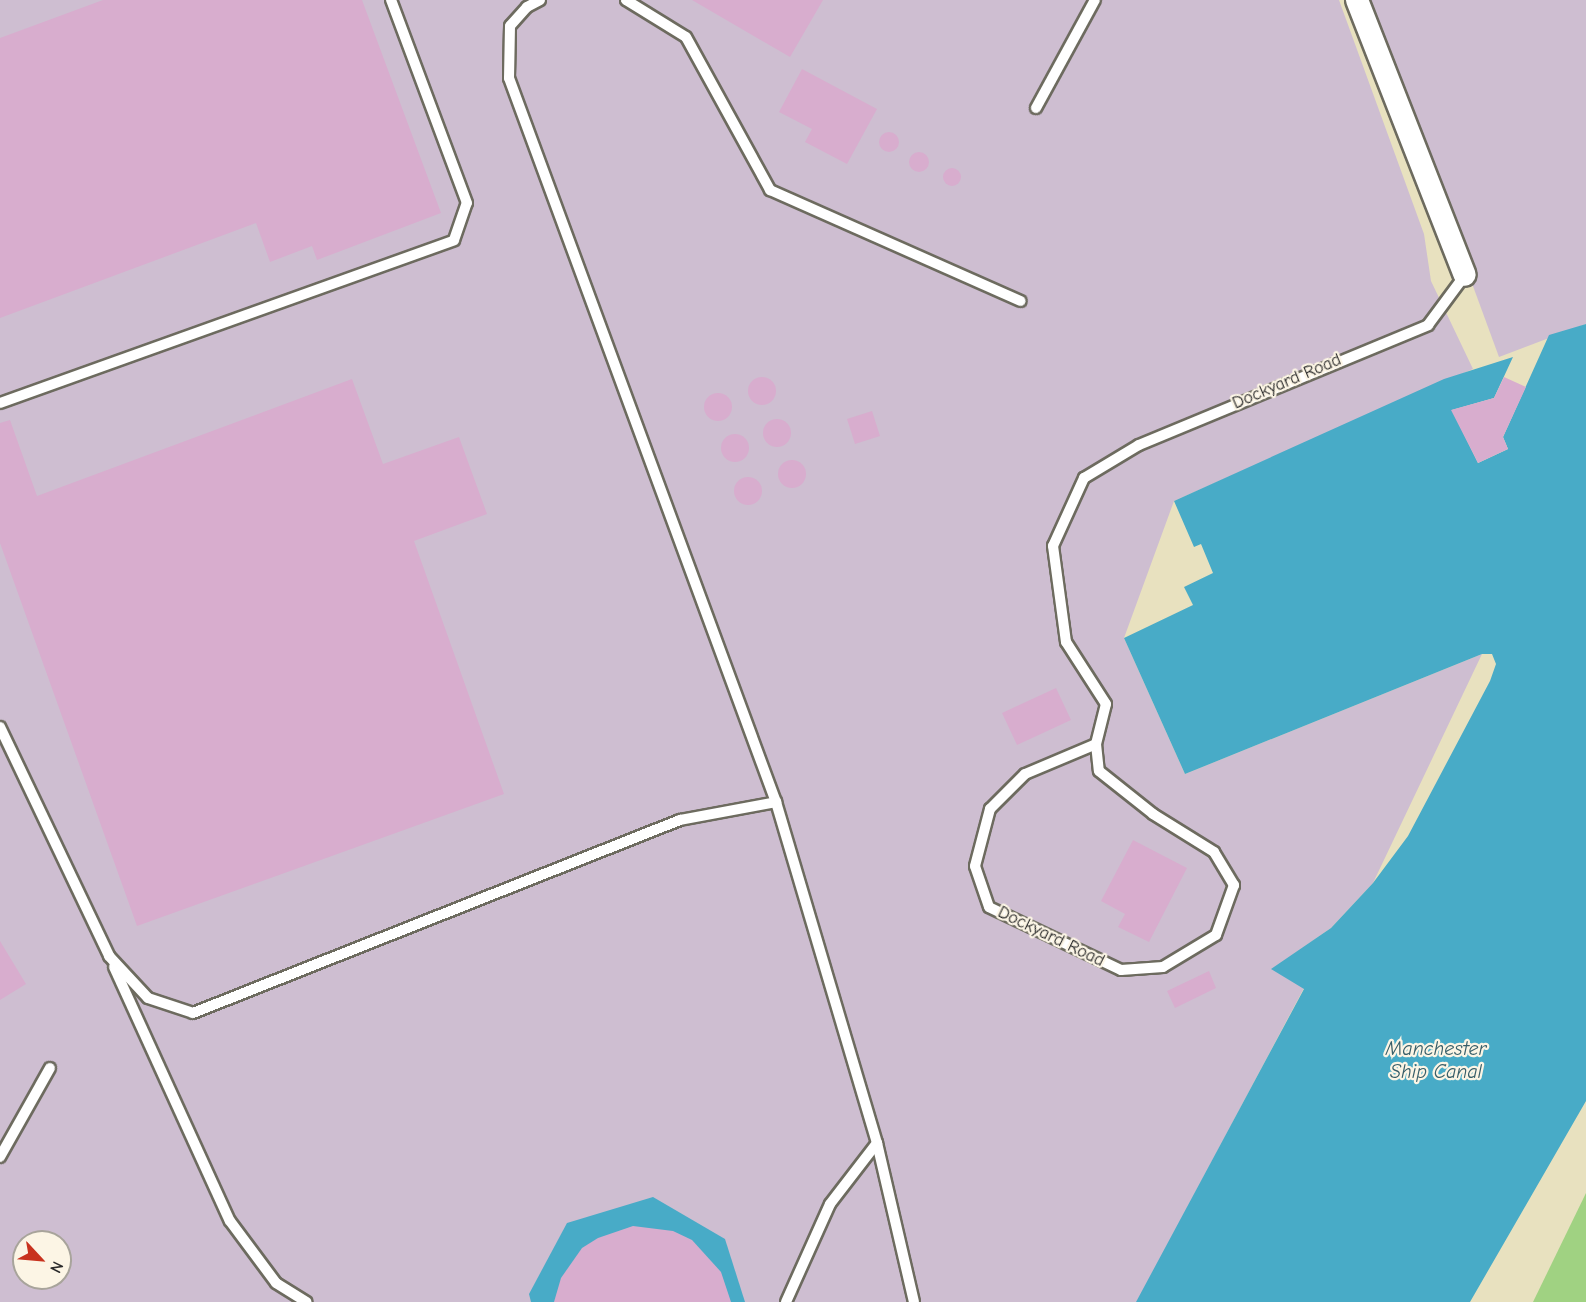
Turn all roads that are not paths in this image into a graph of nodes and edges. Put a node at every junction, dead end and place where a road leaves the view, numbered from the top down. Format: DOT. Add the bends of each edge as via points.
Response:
graph roads {
  1 [pos="391,0"];
  2 [pos="540,0"];
  3 [pos="626,0"];
  4 [pos="1095,0"];
  5 [pos="1357,0"];
  6 [pos="529,4"];
  7 [pos="1036,108"];
  8 [pos="1465,275"];
  9 [pos="1021,302"];
  10 [pos="0,403"];
  11 [pos="0,727"];
  12 [pos="1096,744"];
  13 [pos="776,802"];
  14 [pos="109,956"];
  15 [pos="50,1068"];
  16 [pos="877,1143"];
  17 [pos="0,1157"];
  18 [pos="306,1302"];
  19 [pos="786,1302"];
  20 [pos="915,1302"];
  1 -- 10 [label="lane" via="467,203 454,240"];
  2 -- 6 [label="lane"];
  3 -- 9 [label="lane" via="686,37 770,190"];
  4 -- 7 [label="lane"];
  5 -- 8 [label="street, Dockyard Road"];
  6 -- 13 [label="lane" via="510,26 509,78"];
  8 -- 12 [label="lane, Dockyard Road" via="1428,326 1139,445 1084,477 1053,546 1066,642 1106,704"];
  11 -- 14 [label="lane"];
  12 -- 12 [label="lane, Dockyard Road" via="1025,774 990,809 975,866 989,907 1120,970 1163,967 1216,935 1234,885 1214,852 1153,814 1100,771"];
  13 -- 14 [label="lane" via="680,819 193,1013 148,998"];
  13 -- 16 [label="lane"];
  14 -- 18 [label="lane" via="230,1221 276,1283"];
  15 -- 17 [label="lane"];
  16 -- 19 [label="lane" via="830,1204"];
  16 -- 20 [label="lane"];
}
